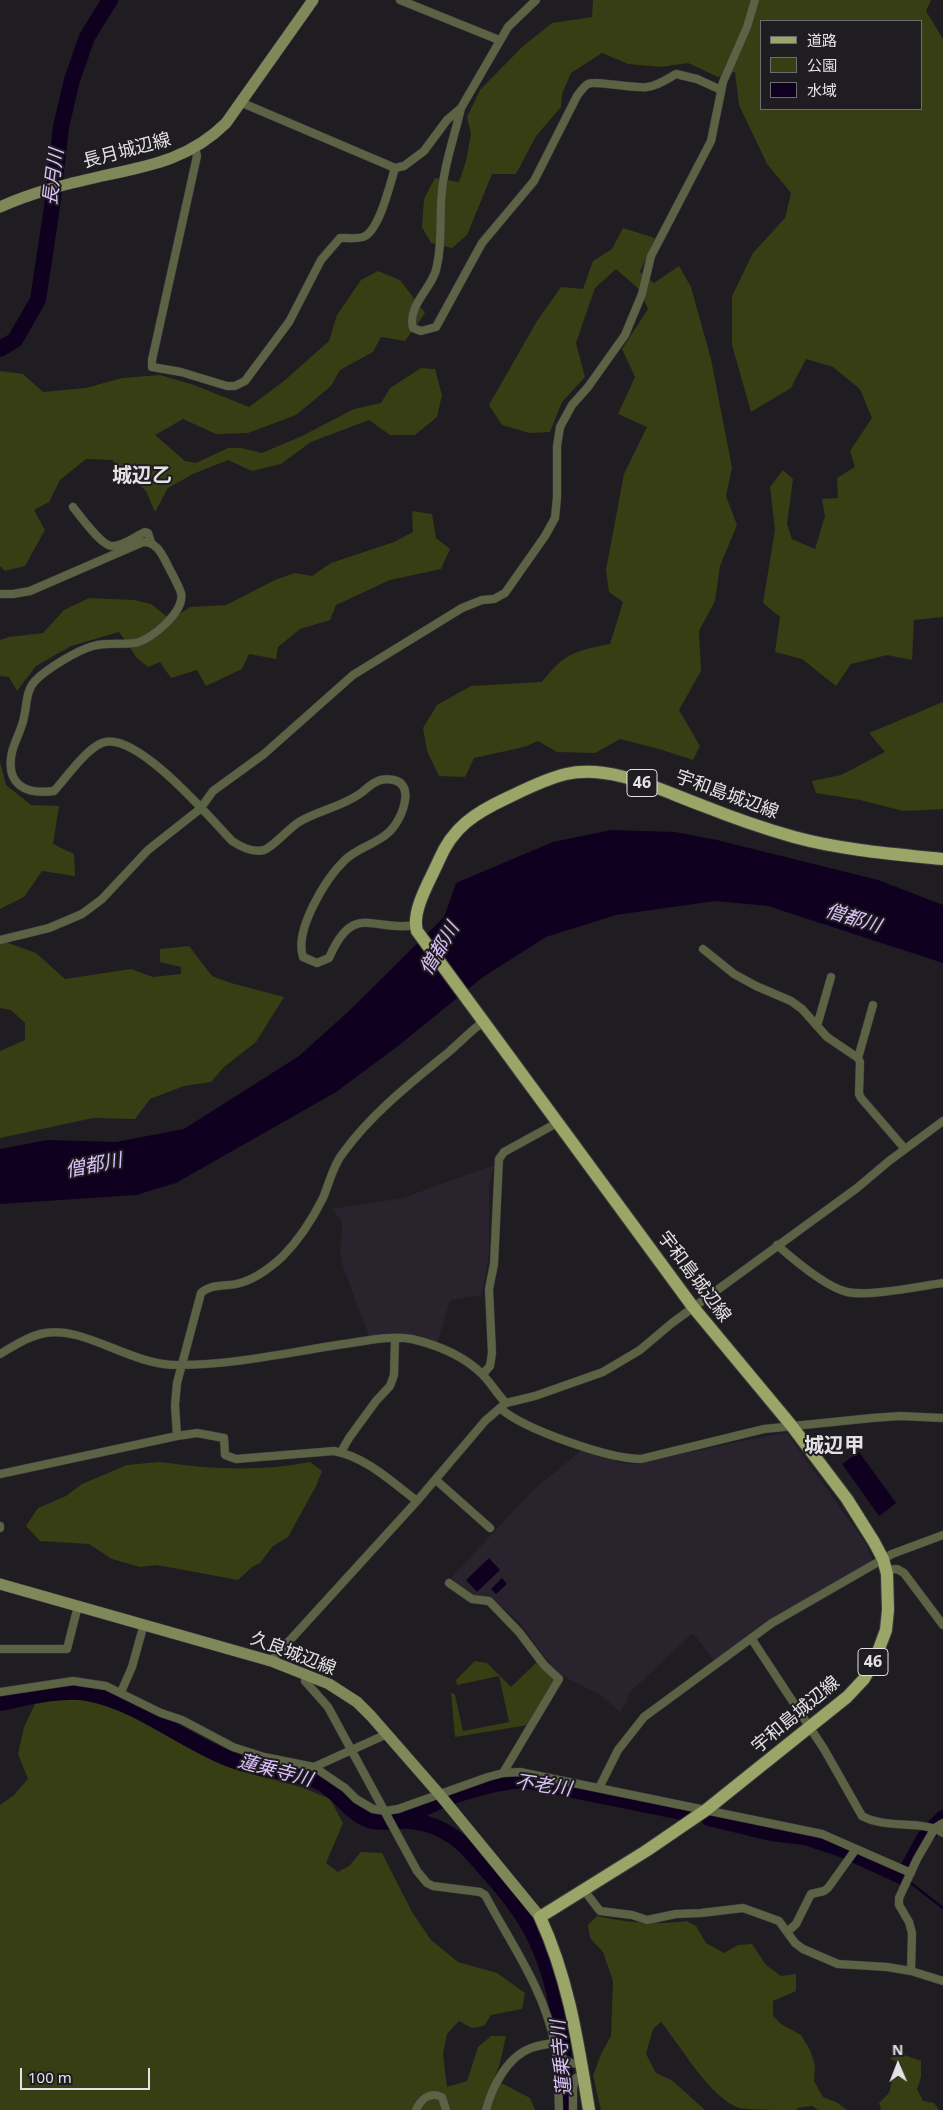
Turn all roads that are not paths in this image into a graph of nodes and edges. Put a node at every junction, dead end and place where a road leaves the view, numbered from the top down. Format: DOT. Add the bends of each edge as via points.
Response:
graph roads {
  1 [pos="313,0"];
  2 [pos="400,0"];
  3 [pos="536,0"];
  4 [pos="755,0"];
  5 [pos="499,40"];
  6 [pos="721,90"];
  7 [pos="240,102"];
  8 [pos="461,108"];
  9 [pos="195,148"];
  10 [pos="395,168"];
  11 [pos="0,207"];
  12 [pos="73,507"];
  13 [pos="150,542"];
  14 [pos="0,594"];
  15 [pos="200,809"];
  16 [pos="943,859"];
  17 [pos="416,928"];
  18 [pos="0,940"];
  19 [pos="703,950"];
  20 [pos="831,977"];
  21 [pos="873,1004"];
  22 [pos="482,1019"];
  23 [pos="817,1026"];
  24 [pos="858,1058"];
  25 [pos="943,1121"];
  26 [pos="557,1123"];
  27 [pos="905,1149"];
  28 [pos="777,1245"];
  29 [pos="943,1283"];
  30 [pos="693,1307"];
  31 [pos="395,1339"];
  32 [pos="0,1354"];
  33 [pos="180,1365"];
  34 [pos="483,1374"];
  35 [pos="503,1406"];
  36 [pos="943,1418"];
  37 [pos="791,1425"];
  38 [pos="177,1436"];
  39 [pos="341,1452"];
  40 [pos="0,1474"];
  41 [pos="436,1480"];
  42 [pos="417,1501"];
  43 [pos="490,1528"];
  44 [pos="943,1534"];
  45 [pos="884,1564"];
  46 [pos="449,1583"];
  47 [pos="0,1584"];
  48 [pos="78,1606"];
  49 [pos="144,1624"];
  50 [pos="943,1625"];
  51 [pos="751,1638"];
  52 [pos="0,1649"];
  53 [pos="271,1662"];
  54 [pos="305,1673"];
  55 [pos="0,1692"];
  56 [pos="121,1692"];
  57 [pos="811,1728"];
  58 [pos="386,1734"];
  59 [pos="351,1749"];
  60 [pos="314,1767"];
  61 [pos="503,1773"];
  62 [pos="599,1788"];
  63 [pos="440,1795"];
  64 [pos="706,1810"];
  65 [pos="386,1812"];
  66 [pos="943,1823"];
  67 [pos="935,1828"];
  68 [pos="943,1833"];
  69 [pos="856,1848"];
  70 [pos="911,1874"];
  71 [pos="583,1889"];
  72 [pos="540,1917"];
  73 [pos="788,1931"];
  74 [pos="911,1971"];
  75 [pos="943,1981"];
  76 [pos="555,2042"];
  77 [pos="557,2056"];
  78 [pos="582,2070"];
  79 [pos="416,2110"];
  80 [pos="446,2110"];
  81 [pos="486,2110"];
  82 [pos="559,2110"];
  83 [pos="573,2110"];
  84 [pos="589,2110"];
  1 -- 7 [label="main road, 長月城辺線"];
  2 -- 5 [label="street"];
  3 -- 5 [label="street"];
  4 -- 6 [label="street"];
  5 -- 8 [label="street"];
  6 -- 8 [label="street" via="676,74 646,87 587,84 577,96 534,181 482,243 436,327 421,332 413,328 412,314 436,272 441,246 444,175"];
  6 -- 15 [label="street" via="712,142 651,256 642,294 625,335 572,405 560,427 555,518 505,593 462,608 353,675 264,754 213,791"];
  7 -- 9 [label="main road, 長月城辺線" via="226,123"];
  7 -- 10 [label="street"];
  8 -- 10 [label="street" via="447,120 424,151 404,166"];
  9 -- 10 [label="street" via="197,156 152,367 182,372 227,386 240,384 251,374 289,322 321,260 340,238 362,238 369,234 380,215"];
  9 -- 11 [label="main road, 長月城辺線" via="166,161 64,185"];
  12 -- 13 [label="street" via="108,546 116,546 145,532"];
  13 -- 14 [label="street" via="143,542 30,591"];
  13 -- 15 [label="street" via="158,548 181,595 179,607 167,623 147,639 92,646 34,681 10,766 24,789 38,794 54,791 91,750 101,743 120,742 175,781"];
  15 -- 17 [label="street" via="232,841 242,847 264,850 298,822 350,801 376,782 398,780 404,788 405,801 393,828 346,859 324,886 302,932 300,948 303,957 317,962 329,958 340,935 362,922"];
  15 -- 18 [label="street" via="148,850 102,899 82,914 49,928"];
  16 -- 17 [label="main road, 宇和島城辺線 / 46" via="891,854 795,837 744,822 641,782 609,774 567,774 545,780 470,817 442,852 416,914"];
  17 -- 22 [label="main road, 宇和島城辺線 / 46"];
  19 -- 23 [label="street" via="734,974 791,1001"];
  20 -- 23 [label="street"];
  21 -- 24 [label="street"];
  22 -- 26 [label="main road, 宇和島城辺線 / 46"];
  22 -- 33 [label="street" via="357,1135 341,1155 311,1218 281,1258 240,1284 214,1286 201,1293"];
  23 -- 24 [label="street"];
  24 -- 27 [label="street" via="861,1098"];
  25 -- 27 [label="street"];
  26 -- 30 [label="main road, 宇和島城辺線 / 46"];
  26 -- 34 [label="street" via="504,1152 499,1159 494,1264 489,1289 492,1353 490,1366"];
  27 -- 28 [label="street"];
  28 -- 29 [label="street" via="826,1282 849,1292"];
  28 -- 30 [label="street"];
  30 -- 35 [label="street" via="640,1350 610,1368"];
  30 -- 37 [label="main road, 宇和島城辺線 / 46"];
  31 -- 33 [label="street"];
  31 -- 34 [label="street" via="409,1339 452,1352"];
  31 -- 39 [label="street" via="394,1375 390,1386"];
  32 -- 33 [label="street" via="30,1338 67,1332 139,1359"];
  33 -- 38 [label="street" via="175,1404"];
  34 -- 35 [label="street"];
  35 -- 37 [label="street" via="520,1422 628,1459"];
  35 -- 41 [label="street" via="485,1421"];
  36 -- 37 [label="street" via="890,1417"];
  37 -- 45 [label="main road, 宇和島城辺線 / 46" via="847,1500"];
  38 -- 39 [label="street" via="197,1433 224,1438 225,1455 236,1460"];
  38 -- 40 [label="street"];
  39 -- 42 [label="street" via="372,1467"];
  41 -- 42 [label="street"];
  41 -- 43 [label="street"];
  42 -- 53 [label="street"];
  44 -- 45 [label="street"];
  45 -- 50 [label="street" via="904,1573"];
  45 -- 51 [label="street" via="772,1623"];
  45 -- 57 [label="main road, 宇和島城辺線 / 46" via="888,1585 887,1620 876,1657 864,1679"];
  46 -- 61 [label="street" via="472,1599 489,1601 559,1679"];
  47 -- 48 [label="main road, 久良城辺線"];
  48 -- 49 [label="main road, 久良城辺線"];
  48 -- 52 [label="street" via="67,1649"];
  49 -- 53 [label="main road, 久良城辺線"];
  49 -- 56 [label="street"];
  51 -- 57 [label="street"];
  51 -- 62 [label="street" via="644,1717 618,1750"];
  53 -- 54 [label="main road, 久良城辺線"];
  54 -- 58 [label="main road, 久良城辺線" via="357,1702"];
  54 -- 59 [label="street" via="306,1681 328,1707"];
  55 -- 56 [label="street" via="73,1681"];
  56 -- 60 [label="street" via="233,1747"];
  57 -- 64 [label="main road, 宇和島城辺線 / 46"];
  57 -- 67 [label="street" via="862,1816 884,1823"];
  58 -- 59 [label="street"];
  58 -- 63 [label="main road, 久良城辺線"];
  59 -- 60 [label="street"];
  59 -- 65 [label="street"];
  60 -- 65 [label="street" via="356,1799"];
  61 -- 62 [label="street" via="541,1775"];
  61 -- 63 [label="street"];
  62 -- 64 [label="street"];
  63 -- 65 [label="street"];
  63 -- 72 [label="main road, 久良城辺線"];
  64 -- 69 [label="street" via="822,1834"];
  64 -- 71 [label="main road, 宇和島城辺線 / 46" via="646,1852"];
  65 -- 76 [label="street" via="427,1883 485,1895 540,1994"];
  66 -- 67 [label="street"];
  67 -- 68 [label="street"];
  67 -- 70 [label="street"];
  69 -- 70 [label="street"];
  69 -- 73 [label="street" via="828,1888 811,1894 796,1924"];
  70 -- 74 [label="street" via="899,1898 899,1905 912,1932"];
  71 -- 72 [label="main road, 宇和島城辺線 / 46"];
  71 -- 73 [label="street" via="600,1911 647,1920 743,1908 778,1921"];
  72 -- 78 [label="main road" via="563,1975"];
  73 -- 74 [label="street" via="803,1949 838,1964 887,1966"];
  74 -- 75 [label="street"];
  76 -- 77 [label="street"];
  76 -- 81 [label="street" via="518,2055 508,2065 490,2096"];
  77 -- 78 [label="street"];
  77 -- 82 [label="street"];
  78 -- 83 [label="street" via="573,2087"];
  78 -- 84 [label="main road"];
  79 -- 80 [label="street" via="429,2095 437,2094 442,2097"];
}
